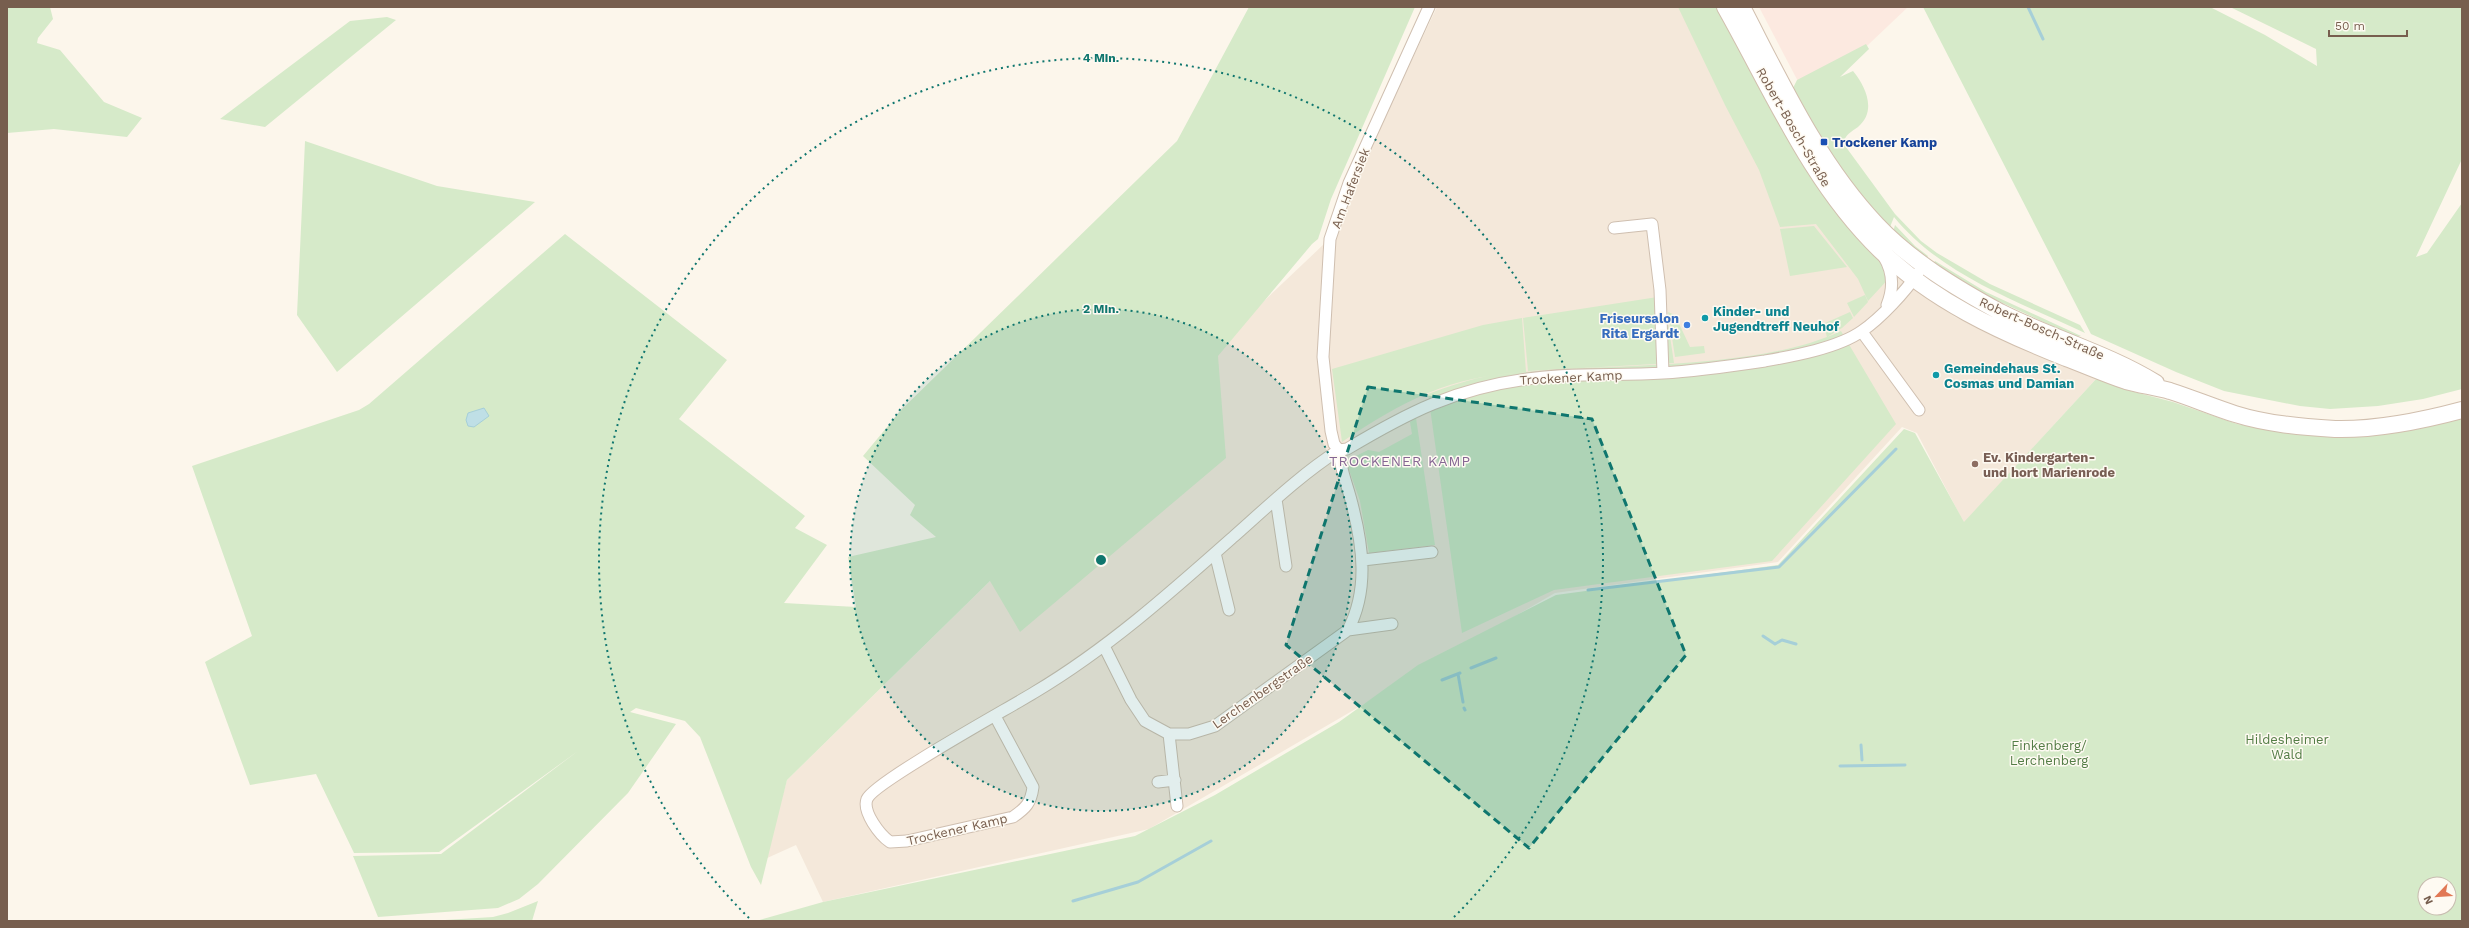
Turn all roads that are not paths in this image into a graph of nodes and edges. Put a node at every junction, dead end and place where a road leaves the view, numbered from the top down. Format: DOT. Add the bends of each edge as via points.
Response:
graph roads {
  1 [pos="1429,7"];
  2 [pos="1725,7"];
  3 [pos="1742,7"];
  4 [pos="1614,228"];
  5 [pos="1880,250"];
  6 [pos="1924,265"];
  7 [pos="1914,279"];
  8 [pos="1884,311"];
  9 [pos="1862,332"];
  10 [pos="1663,373"];
  11 [pos="2168,390"];
  12 [pos="1919,410"];
  13 [pos="2462,410"];
  14 [pos="1339,450"];
  15 [pos="1276,499"];
  16 [pos="1432,552"];
  17 [pos="1216,553"];
  18 [pos="1363,560"];
  19 [pos="1286,566"];
  20 [pos="1229,610"];
  21 [pos="1392,624"];
  22 [pos="1348,630"];
  23 [pos="1104,646"];
  24 [pos="995,716"];
  25 [pos="1169,734"];
  26 [pos="1175,780"];
  27 [pos="1158,782"];
  28 [pos="1177,806"];
  1 -- 14 [label="street, Am Hafersiek" via="1349,183 1330,239 1323,358 1331,431 1334,444"];
  2 -- 5 [label="main road, Robert-Bosch-Straße" via="1812,163 1834,197"];
  3 -- 6 [label="main road, Robert-Bosch-Straße" via="1800,116 1846,189 1877,226"];
  4 -- 10 [label="street" via="1652,224 1660,290"];
  5 -- 7 [label="main road, Robert-Bosch-Straße"];
  5 -- 8 [label="street, Trockener Kamp" via="1893,280 1891,295"];
  6 -- 7 [label="street, Trockener Kamp"];
  6 -- 11 [label="main road, Robert-Bosch-Straße" via="2001,312 2126,365"];
  7 -- 8 [label="street, Trockener Kamp"];
  7 -- 11 [label="main road, Robert-Bosch-Straße" via="1948,302 1995,328 2126,381"];
  8 -- 9 [label="street, Trockener Kamp"];
  9 -- 10 [label="street, Trockener Kamp" via="1796,356"];
  9 -- 12 [label="street"];
  10 -- 14 [label="street, Trockener Kamp" via="1532,378 1472,389 1419,408 1346,449"];
  11 -- 13 [label="main road, Robert-Bosch-Straße" via="2237,415 2295,426 2337,429 2406,423"];
  14 -- 15 [label="street, Trockener Kamp"];
  14 -- 18 [label="street, Lerchenbergstraße" via="1340,466 1352,503"];
  15 -- 17 [label="street, Trockener Kamp"];
  15 -- 19 [label="street"];
  16 -- 18 [label="street"];
  17 -- 20 [label="street"];
  17 -- 23 [label="street, Trockener Kamp"];
  18 -- 22 [label="street, Lerchenbergstraße" via="1361,595 1356,616"];
  21 -- 22 [label="street, Lerchenbergstraße"];
  22 -- 25 [label="street, Lerchenbergstraße" via="1215,726 1189,734"];
  23 -- 24 [label="street, Trockener Kamp"];
  23 -- 25 [label="street, Lerchenbergstraße" via="1131,700 1145,721"];
  24 -- 24 [label="street, Trockener Kamp" via="904,770 868,798 867,807 881,836 890,842 907,841 1013,817 1024,810 1031,800 1033,787"];
  25 -- 26 [label="street"];
  26 -- 27 [label="street"];
  26 -- 28 [label="street"];
}
